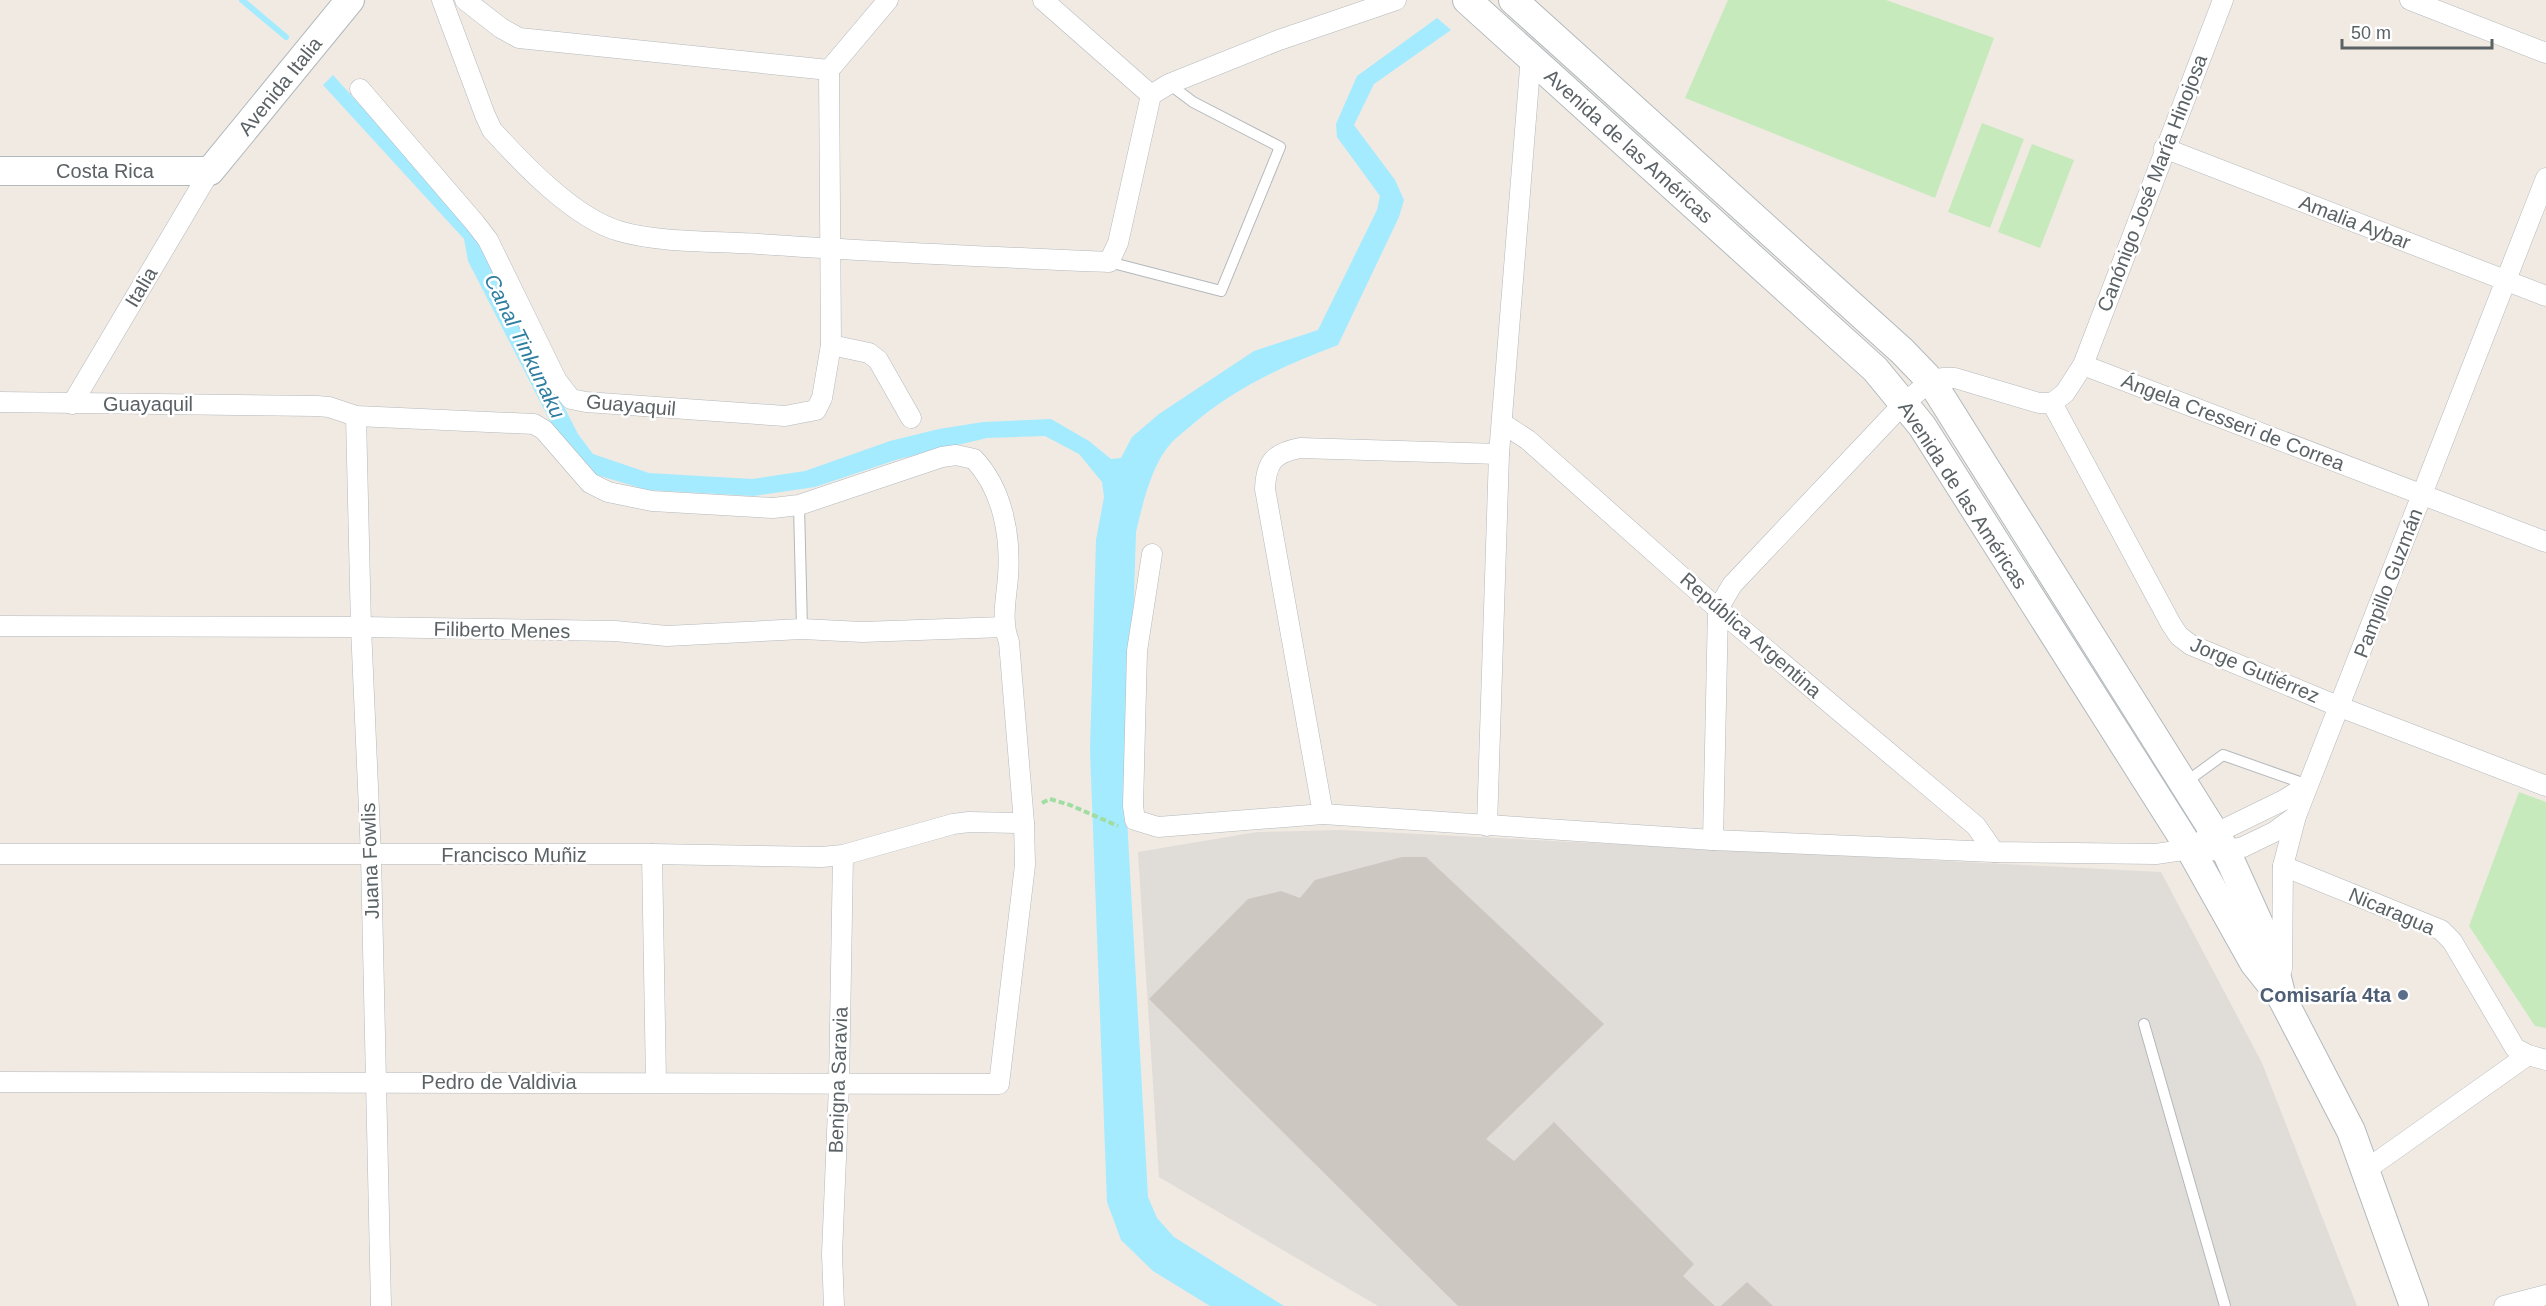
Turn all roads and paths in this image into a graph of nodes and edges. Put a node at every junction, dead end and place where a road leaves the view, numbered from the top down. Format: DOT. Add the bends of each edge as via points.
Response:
graph roads {
  1 [pos="350,0"];
  2 [pos="442,0"];
  3 [pos="465,0"];
  4 [pos="888,0"];
  5 [pos="1043,0"];
  6 [pos="1396,0"];
  7 [pos="1513,0"];
  8 [pos="2223,0"];
  9 [pos="2410,0"];
  10 [pos="1481,6"];
  11 [pos="2546,52"];
  12 [pos="1531,56"];
  13 [pos="829,70"];
  14 [pos="1169,84"];
  15 [pos="360,89"];
  16 [pos="1151,94"];
  17 [pos="2164,148"];
  18 [pos="0,171"];
  19 [pos="210,171"];
  20 [pos="2546,178"];
  21 [pos="830,249"];
  22 [pos="1109,262"];
  23 [pos="2506,280"];
  24 [pos="2546,296"];
  25 [pos="831,345"];
  26 [pos="2083,365"];
  27 [pos="1930,381"];
  28 [pos="0,402"];
  29 [pos="1904,403"];
  30 [pos="2052,403"];
  31 [pos="72,404"];
  32 [pos="356,416"];
  33 [pos="911,418"];
  34 [pos="1502,423"];
  35 [pos="1499,454"];
  36 [pos="2422,494"];
  37 [pos="799,505"];
  38 [pos="2546,542"];
  39 [pos="1152,554"];
  40 [pos="1718,609"];
  41 [pos="0,626"];
  42 [pos="361,627"];
  43 [pos="1004,627"];
  44 [pos="801,629"];
  45 [pos="2340,707"];
  46 [pos="2183,784"];
  47 [pos="2308,785"];
  48 [pos="2546,786"];
  49 [pos="1323,814"];
  50 [pos="2296,816"];
  51 [pos="1024,818"];
  52 [pos="1487,826"];
  53 [pos="1126,830"];
  54 [pos="1713,840"];
  55 [pos="2220,842"];
  56 [pos="2190,849"];
  57 [pos="1994,852"];
  58 [pos="0,854"];
  59 [pos="652,854"];
  60 [pos="843,855"];
  61 [pos="371,856"];
  62 [pos="2283,866"];
  63 [pos="2282,998"];
  64 [pos="2144,1024"];
  65 [pos="2537,1058"];
  66 [pos="0,1082"];
  67 [pos="656,1082"];
  68 [pos="376,1083"];
  69 [pos="839,1084"];
  70 [pos="2367,1169"];
  71 [pos="2546,1295"];
  72 [pos="381,1306"];
  73 [pos="834,1306"];
  74 [pos="2225,1306"];
  75 [pos="2414,1306"];
  76 [pos="2504,1306"];
  1 -- 19 [label="main road, Avenida Italia"];
  2 -- 21 [label="street" via="492,130 564,200 588,217 618,231 650,237"];
  3 -- 13 [label="street" via="519,38"];
  4 -- 13 [label="street"];
  5 -- 16 [label="street"];
  6 -- 14 [label="street" via="1279,40"];
  7 -- 27 [label="main road, Avenida de las Américas" via="1902,351"];
  8 -- 17 [label="street, Canónigo José María Hinojosa"];
  9 -- 11 [label="street"];
  10 -- 12 [label="main road, Avenida de las Américas"];
  12 -- 29 [label="main road, Avenida de las Américas" via="1875,369"];
  12 -- 34 [label="street"];
  13 -- 21 [label="street"];
  14 -- 16 [label="street"];
  14 -- 22 [label="lane" via="1193,102 1280,147 1221,291"];
  15 -- 25 [label="street, Guayaquil" via="488,240 557,381 571,399 785,416 816,411"];
  16 -- 22 [label="street" via="1118,243"];
  17 -- 23 [label="street, Amalia Aybar"];
  17 -- 26 [label="street, Canónigo José María Hinojosa"];
  18 -- 19 [label="main road, Costa Rica"];
  19 -- 31 [label="street, Italia"];
  20 -- 23 [label="street, Pampillo Guzmán"];
  21 -- 22 [label="street"];
  21 -- 25 [label="street"];
  23 -- 24 [label="street, Amalia Aybar"];
  23 -- 36 [label="street, Pampillo Guzmán"];
  25 -- 33 [label="street" via="869,353 878,360"];
  26 -- 30 [label="street" via="2065,393"];
  26 -- 36 [label="street, Ángela Cresseri de Correa"];
  27 -- 29 [label="street"];
  27 -- 30 [label="street" via="1955,378 2039,403"];
  27 -- 46 [label="main road, Avenida de las Américas"];
  28 -- 31 [label="street, Guayaquil"];
  29 -- 40 [label="street" via="1732,585"];
  29 -- 56 [label="main road, Avenida de las Américas"];
  30 -- 45 [label="street, Jorge Gutiérrez" via="2179,636 2191,645"];
  31 -- 32 [label="street, Guayaquil" via="317,405"];
  32 -- 37 [label="street, Guayaquil" via="534,424 544,430 590,483 608,492 652,501 773,508"];
  32 -- 42 [label="street, Juana Fowlis"];
  34 -- 35 [label="street"];
  34 -- 40 [label="street, República Argentina" via="1528,440"];
  35 -- 49 [label="street" via="1300,448 1286,450 1270,461 1265,489"];
  35 -- 52 [label="street"];
  36 -- 38 [label="street, Ángela Cresseri de Correa"];
  36 -- 45 [label="street, Pampillo Guzmán"];
  37 -- 43 [label="street" via="942,457 974,459 992,485 1005,525 1008,573"];
  37 -- 44 [label="lane"];
  39 -- 49 [label="street" via="1137,651 1132,806 1135,820 1158,827"];
  40 -- 54 [label="street"];
  40 -- 57 [label="street, República Argentina" via="1976,826"];
  41 -- 42 [label="street, Filiberto Menes"];
  42 -- 44 [label="street, Filiberto Menes" via="615,631 667,636"];
  42 -- 61 [label="street, Juana Fowlis"];
  43 -- 44 [label="street, Filiberto Menes" via="862,632"];
  43 -- 51 [label="street" via="1009,642"];
  45 -- 47 [label="street, Pampillo Guzmán"];
  45 -- 48 [label="street, Jorge Gutiérrez"];
  46 -- 47 [label="lane" via="2223,755"];
  46 -- 55 [label="main road, Avenida de las Américas"];
  47 -- 50 [label="street, Pampillo Guzmán"];
  47 -- 55 [label="street"];
  49 -- 52 [label="street"];
  50 -- 55 [label="street" via="2243,847"];
  50 -- 62 [label="street, Pampillo Guzmán"];
  51 -- 53 [label="path" via="1050,799"];
  51 -- 60 [label="street, Francisco Muñiz" via="952,824"];
  51 -- 69 [label="street, Pedro de Valdivia" via="1025,865 999,1083"];
  52 -- 54 [label="street"];
  54 -- 57 [label="street"];
  55 -- 56 [label="street"];
  55 -- 63 [label="main road, Avenida de las Américas" via="2269,946"];
  56 -- 57 [label="street" via="2156,854"];
  56 -- 63 [label="main road, Avenida de las Américas" via="2254,963"];
  58 -- 61 [label="street, Francisco Muñiz"];
  59 -- 60 [label="street, Francisco Muñiz"];
  59 -- 61 [label="street, Francisco Muñiz"];
  59 -- 67 [label="street"];
  60 -- 69 [label="street, Benigna Saravia"];
  61 -- 68 [label="street, Juana Fowlis"];
  62 -- 63 [label="street, Pampillo Guzmán"];
  62 -- 65 [label="street, Nicaragua" via="2441,930 2452,941 2506,1037 2515,1048"];
  63 -- 70 [label="main road, Avenida de las Américas"];
  64 -- 74 [label="lane"];
  65 -- 70 [label="street"];
  66 -- 68 [label="street, Pedro de Valdivia"];
  67 -- 68 [label="street, Pedro de Valdivia"];
  67 -- 69 [label="street, Pedro de Valdivia"];
  68 -- 72 [label="street, Juana Fowlis"];
  69 -- 73 [label="street, Benigna Saravia" via="832,1254"];
  70 -- 75 [label="main road, Avenida de las Américas"];
  71 -- 76 [label="street"];
}
